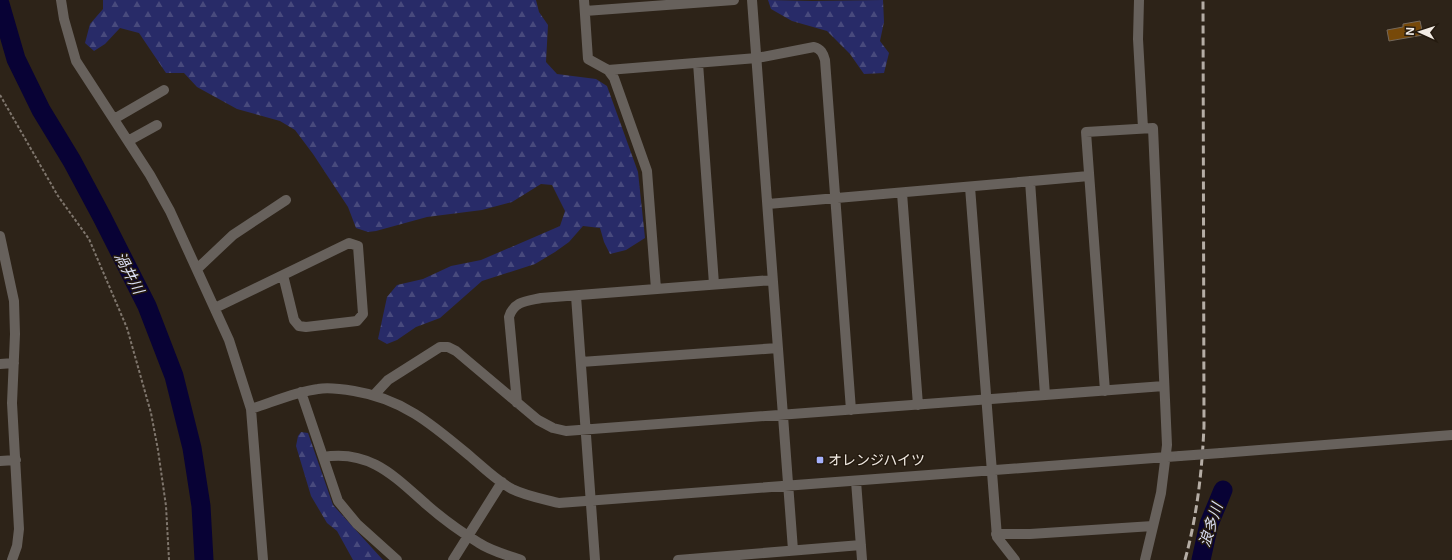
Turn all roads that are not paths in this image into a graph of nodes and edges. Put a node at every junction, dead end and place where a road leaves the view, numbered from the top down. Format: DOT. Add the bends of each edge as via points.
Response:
graph roads {
  1 [pos="61,0"];
  2 [pos="584,0"];
  3 [pos="734,0"];
  4 [pos="752,0"];
  5 [pos="1140,0"];
  6 [pos="585,11"];
  7 [pos="757,58"];
  8 [pos="698,63"];
  9 [pos="608,70"];
  10 [pos="164,90"];
  11 [pos="114,119"];
  12 [pos="157,125"];
  13 [pos="1143,128"];
  14 [pos="128,141"];
  15 [pos="1089,176"];
  16 [pos="1030,182"];
  17 [pos="970,187"];
  18 [pos="902,192"];
  19 [pos="836,198"];
  20 [pos="286,200"];
  21 [pos="768,204"];
  22 [pos="0,236"];
  23 [pos="3,260"];
  24 [pos="197,269"];
  25 [pos="283,275"];
  26 [pos="772,280"];
  27 [pos="714,284"];
  28 [pos="656,289"];
  29 [pos="576,296"];
  30 [pos="215,308"];
  31 [pos="778,348"];
  32 [pos="581,362"];
  33 [pos="14,363"];
  34 [pos="0,364"];
  35 [pos="1164,386"];
  36 [pos="1105,391"];
  37 [pos="301,392"];
  38 [pos="374,395"];
  39 [pos="1044,396"];
  40 [pos="985,400"];
  41 [pos="517,403"];
  42 [pos="918,405"];
  43 [pos="251,409"];
  44 [pos="850,410"];
  45 [pos="784,415"];
  46 [pos="586,430"];
  47 [pos="1452,435"];
  48 [pos="323,457"];
  49 [pos="1166,457"];
  50 [pos="16,460"];
  51 [pos="0,461"];
  52 [pos="991,470"];
  53 [pos="856,481"];
  54 [pos="502,482"];
  55 [pos="789,486"];
  56 [pos="590,502"];
  57 [pos="1153,526"];
  58 [pos="996,534"];
  59 [pos="468,536"];
  60 [pos="861,545"];
  61 [pos="793,550"];
  62 [pos="12,560"];
  63 [pos="263,560"];
  64 [pos="397,560"];
  65 [pos="453,560"];
  66 [pos="521,560"];
  67 [pos="595,560"];
  68 [pos="678,560"];
  69 [pos="862,560"];
  70 [pos="1015,560"];
  71 [pos="1145,560"];
  1 -- 11 [label="street" via="65,27 76,61"];
  2 -- 6 [label="street"];
  3 -- 6 [label="street"];
  4 -- 7 [label="street"];
  5 -- 13 [label="street" via="1138,39"];
  6 -- 9 [label="street" via="588,59"];
  7 -- 8 [label="street"];
  7 -- 19 [label="street" via="814,47 819,48 822,53 825,60"];
  7 -- 21 [label="street"];
  8 -- 9 [label="street"];
  8 -- 27 [label="street"];
  9 -- 28 [label="street" via="620,91 647,171"];
  10 -- 11 [label="street"];
  11 -- 14 [label="street"];
  12 -- 14 [label="street"];
  13 -- 15 [label="street" via="1086,132"];
  13 -- 35 [label="street" via="1152,128"];
  14 -- 24 [label="street" via="170,211"];
  15 -- 16 [label="street"];
  15 -- 36 [label="street"];
  16 -- 17 [label="street"];
  16 -- 39 [label="street"];
  17 -- 18 [label="street"];
  17 -- 40 [label="street"];
  18 -- 19 [label="street"];
  18 -- 42 [label="street"];
  19 -- 21 [label="street"];
  19 -- 44 [label="street"];
  20 -- 24 [label="street" via="233,236"];
  21 -- 26 [label="street"];
  22 -- 23 [label="street"];
  23 -- 33 [label="street" via="14,301"];
  24 -- 30 [label="street"];
  25 -- 25 [label="street" via="349,243 358,246 363,314 357,321 306,328 299,326 294,320"];
  25 -- 30 [label="street"];
  26 -- 27 [label="street"];
  26 -- 31 [label="street"];
  27 -- 28 [label="street"];
  28 -- 29 [label="street"];
  29 -- 32 [label="street"];
  29 -- 41 [label="street" via="541,298 517,304 511,309 509,317"];
  30 -- 43 [label="street" via="229,340"];
  31 -- 32 [label="street"];
  31 -- 45 [label="street"];
  32 -- 46 [label="street"];
  33 -- 34 [label="street"];
  33 -- 50 [label="street" via="12,403"];
  35 -- 36 [label="street"];
  35 -- 49 [label="street"];
  36 -- 39 [label="street"];
  37 -- 38 [label="street" via="319,388"];
  37 -- 43 [label="street"];
  37 -- 48 [label="street"];
  38 -- 41 [label="street" via="388,380 440,347 448,347 456,350"];
  38 -- 54 [label="street" via="430,422"];
  39 -- 40 [label="street"];
  40 -- 42 [label="street"];
  40 -- 52 [label="street"];
  41 -- 46 [label="street" via="553,428 566,431"];
  42 -- 44 [label="street"];
  43 -- 63 [label="street"];
  44 -- 45 [label="street"];
  45 -- 46 [label="street"];
  45 -- 55 [label="street"];
  46 -- 56 [label="street"];
  47 -- 49 [label="street, bridge"];
  48 -- 59 [label="street" via="346,454 389,472 430,508"];
  48 -- 64 [label="street" via="338,501 343,508"];
  49 -- 52 [label="street"];
  49 -- 57 [label="street"];
  50 -- 51 [label="street"];
  50 -- 62 [label="street" via="19,529"];
  52 -- 53 [label="street"];
  52 -- 58 [label="street"];
  53 -- 55 [label="street"];
  53 -- 60 [label="street"];
  54 -- 56 [label="street" via="512,489 546,500"];
  54 -- 59 [label="street"];
  55 -- 56 [label="street"];
  55 -- 61 [label="street"];
  56 -- 67 [label="street"];
  57 -- 58 [label="street"];
  57 -- 71 [label="street"];
  58 -- 70 [label="street"];
  59 -- 65 [label="street"];
  59 -- 66 [label="street" via="480,544"];
  60 -- 61 [label="street"];
  60 -- 69 [label="street"];
  61 -- 68 [label="street"];
}
